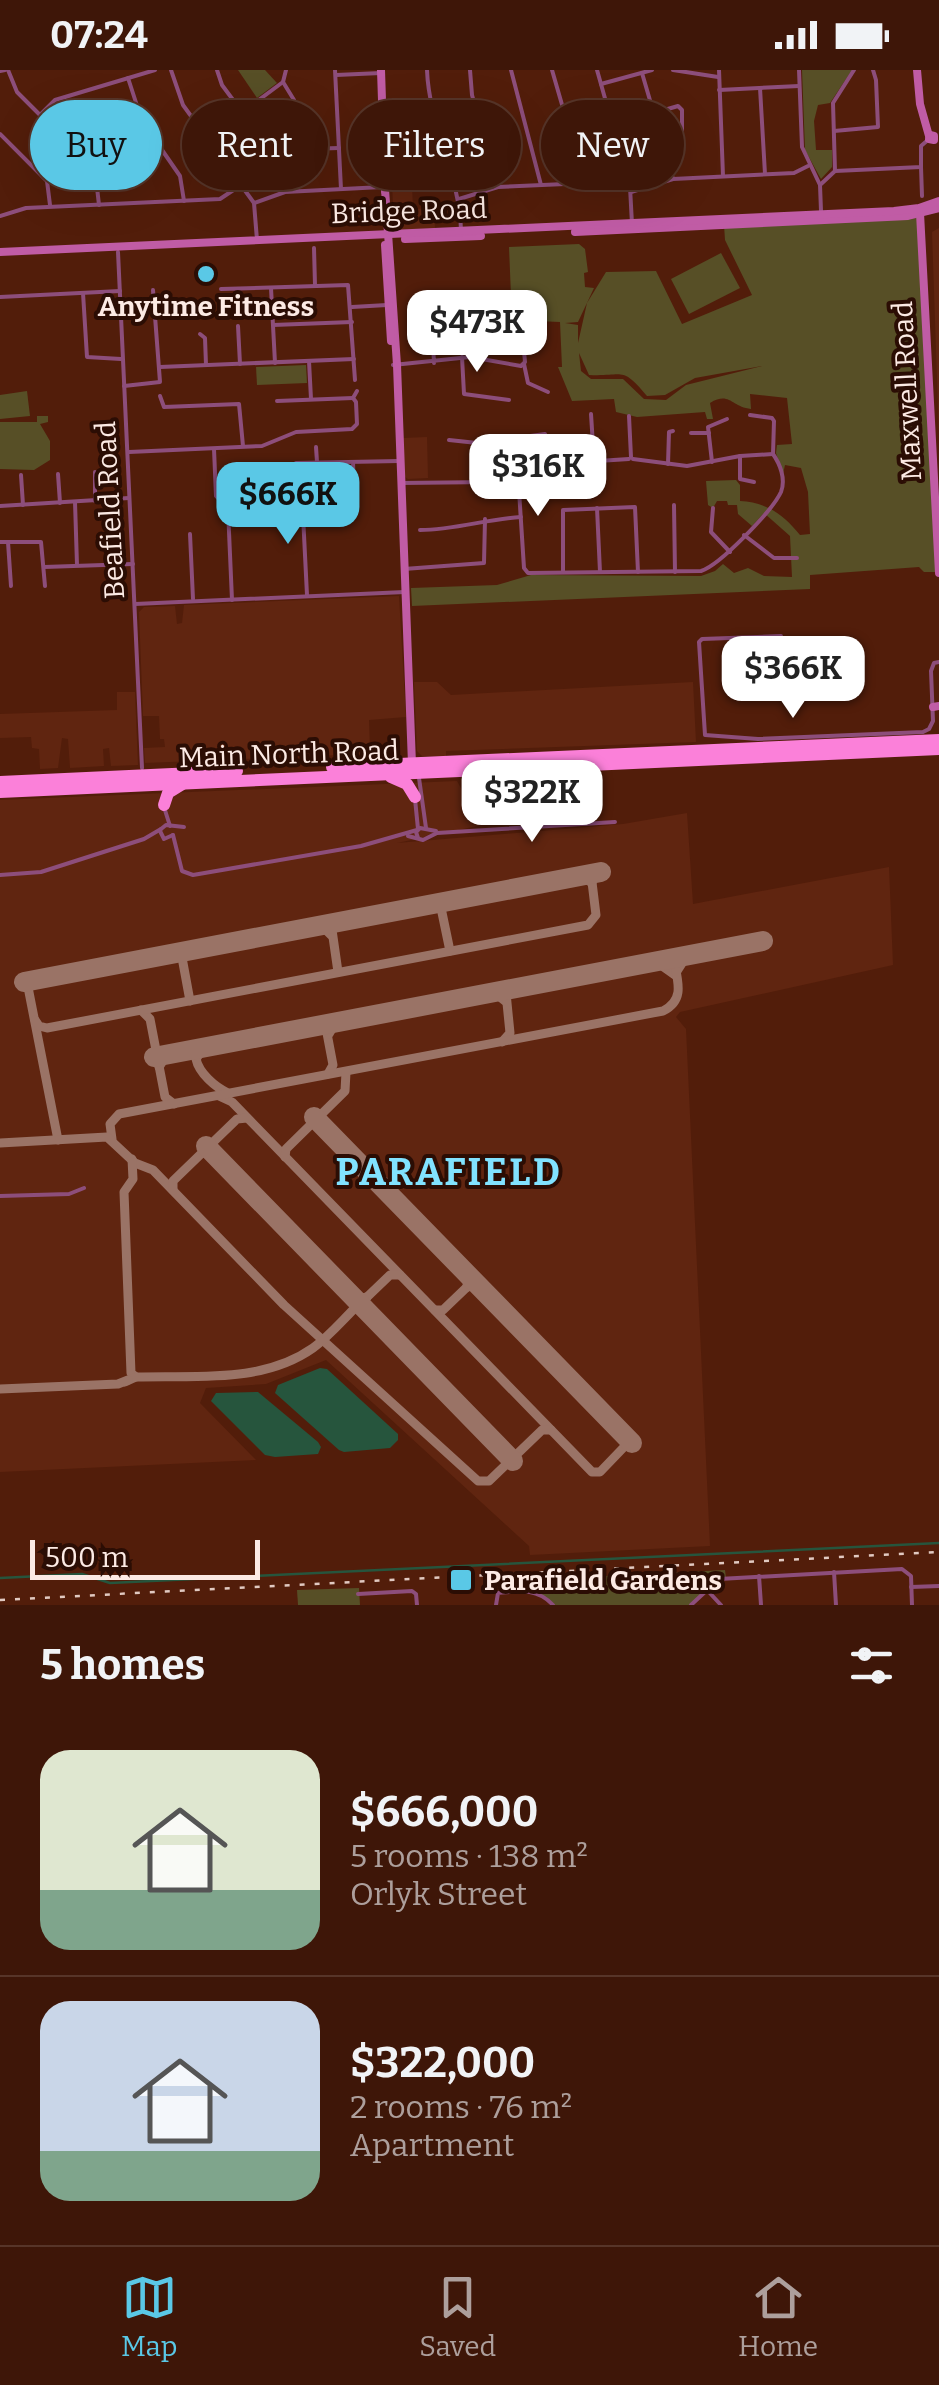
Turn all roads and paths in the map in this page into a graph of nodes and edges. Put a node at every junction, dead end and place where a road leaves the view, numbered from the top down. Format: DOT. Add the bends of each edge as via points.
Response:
graph roads {
  1 [pos="4,70"];
  2 [pos="155,70"];
  3 [pos="171,70"];
  4 [pos="216,70"];
  5 [pos="286,70"];
  6 [pos="427,70"];
  7 [pos="470,70"];
  8 [pos="511,70"];
  9 [pos="552,70"];
  10 [pos="597,70"];
  11 [pos="652,70"];
  12 [pos="673,70"];
  13 [pos="719,70"];
  14 [pos="799,70"];
  15 [pos="854,70"];
  16 [pos="873,70"];
  17 [pos="918,70"];
  18 [pos="381,72"];
  19 [pos="335,73"];
  20 [pos="642,73"];
  21 [pos="718,77"];
  22 [pos="128,78"];
  23 [pos="283,82"];
  24 [pos="601,84"];
  25 [pos="799,86"];
  26 [pos="760,88"];
  27 [pos="719,90"];
  28 [pos="55,100"];
  29 [pos="135,100"];
  30 [pos="233,100"];
  31 [pos="258,100"];
  32 [pos="294,100"];
  33 [pos="382,100"];
  34 [pos="430,100"];
  35 [pos="473,100"];
  36 [pos="560,100"];
  37 [pos="605,100"];
  38 [pos="650,100"];
  39 [pos="182,103"];
  40 [pos="30,105"];
  41 [pos="834,131"];
  42 [pos="0,134"];
  43 [pos="932,140"];
  44 [pos="328,148"];
  45 [pos="339,148"];
  46 [pos="163,151"];
  47 [pos="808,166"];
  48 [pos="921,167"];
  49 [pos="835,171"];
  50 [pos="765,174"];
  51 [pos="723,176"];
  52 [pos="684,178"];
  53 [pos="541,185"];
  54 [pos="820,185"];
  55 [pos="521,186"];
  56 [pos="341,189"];
  57 [pos="348,189"];
  58 [pos="98,190"];
  59 [pos="233,190"];
  60 [pos="244,190"];
  61 [pos="386,190"];
  62 [pos="456,190"];
  63 [pos="488,190"];
  64 [pos="637,190"];
  65 [pos="631,192"];
  66 [pos="922,196"];
  67 [pos="459,199"];
  68 [pos="184,201"];
  69 [pos="254,203"];
  70 [pos="99,205"];
  71 [pos="938,206"];
  72 [pos="50,207"];
  73 [pos="920,211"];
  74 [pos="0,216"];
  75 [pos="908,216"];
  76 [pos="821,217"];
  77 [pos="632,227"];
  78 [pos="922,231"];
  79 [pos="461,234"];
  80 [pos="385,240"];
  81 [pos="258,243"];
  82 [pos="314,248"];
  83 [pos="118,249"];
  84 [pos="0,255"];
  85 [pos="316,285"];
  86 [pos="271,288"];
  87 [pos="153,290"];
  88 [pos="221,290"];
  89 [pos="120,291"];
  90 [pos="83,292"];
  91 [pos="0,296"];
  92 [pos="391,305"];
  93 [pos="352,307"];
  94 [pos="352,322"];
  95 [pos="273,324"];
  96 [pos="238,326"];
  97 [pos="200,334"];
  98 [pos="462,356"];
  99 [pos="121,358"];
  100 [pos="354,359"];
  101 [pos="309,361"];
  102 [pos="275,362"];
  103 [pos="434,363"];
  104 [pos="240,364"];
  105 [pos="524,364"];
  106 [pos="395,365"];
  107 [pos="206,366"];
  108 [pos="160,367"];
  109 [pos="355,380"];
  110 [pos="124,386"];
  111 [pos="358,391"];
  112 [pos="548,392"];
  113 [pos="160,396"];
  114 [pos="353,398"];
  115 [pos="311,399"];
  116 [pos="510,400"];
  117 [pos="275,401"];
  118 [pos="591,414"];
  119 [pos="750,415"];
  120 [pos="630,416"];
  121 [pos="727,419"];
  122 [pos="673,431"];
  123 [pos="710,433"];
  124 [pos="691,434"];
  125 [pos="449,440"];
  126 [pos="477,443"];
  127 [pos="243,446"];
  128 [pos="214,448"];
  129 [pos="316,448"];
  130 [pos="129,452"];
  131 [pos="773,454"];
  132 [pos="740,456"];
  133 [pos="631,459"];
  134 [pos="400,460"];
  135 [pos="594,461"];
  136 [pos="317,462"];
  137 [pos="354,462"];
  138 [pos="712,462"];
  139 [pos="296,463"];
  140 [pos="551,464"];
  141 [pos="668,464"];
  142 [pos="95,472"];
  143 [pos="58,474"];
  144 [pos="21,475"];
  145 [pos="518,475"];
  146 [pos="88,480"];
  147 [pos="95,480"];
  148 [pos="58,482"];
  149 [pos="216,482"];
  150 [pos="475,482"];
  151 [pos="754,482"];
  152 [pos="51,483"];
  153 [pos="400,483"];
  154 [pos="302,495"];
  155 [pos="130,498"];
  156 [pos="95,501"];
  157 [pos="60,502"];
  158 [pos="75,502"];
  159 [pos="23,504"];
  160 [pos="674,505"];
  161 [pos="0,506"];
  162 [pos="597,508"];
  163 [pos="714,508"];
  164 [pos="521,517"];
  165 [pos="485,519"];
  166 [pos="420,530"];
  167 [pos="190,534"];
  168 [pos="744,536"];
  169 [pos="0,542"];
  170 [pos="8,542"];
  171 [pos="730,552"];
  172 [pos="797,558"];
  173 [pos="132,564"];
  174 [pos="77,565"];
  175 [pos="44,567"];
  176 [pos="404,569"];
  177 [pos="939,569"];
  178 [pos="563,572"];
  179 [pos="600,572"];
  180 [pos="638,572"];
  181 [pos="675,572"];
  182 [pos="11,586"];
  183 [pos="44,586"];
  184 [pos="405,592"];
  185 [pos="308,596"];
  186 [pos="232,600"];
  187 [pos="193,602"];
  188 [pos="134,604"];
  189 [pos="781,636"];
  190 [pos="939,662"];
  191 [pos="936,706"];
  192 [pos="937,741"];
  193 [pos="914,750"];
  194 [pos="939,759"];
  195 [pos="142,768"];
  196 [pos="390,770"];
  197 [pos="415,770"];
  198 [pos="0,782"];
  199 [pos="183,784"];
  200 [pos="153,786"];
  201 [pos="0,792"];
  202 [pos="164,806"];
  203 [pos="615,822"];
  204 [pos="162,828"];
  205 [pos="426,828"];
  206 [pos="172,830"];
  207 [pos="417,830"];
  208 [pos="449,833"];
  209 [pos="403,835"];
  210 [pos="429,836"];
  211 [pos="144,838"];
  212 [pos="164,838"];
  213 [pos="418,838"];
  214 [pos="178,854"];
  215 [pos="0,875"];
  216 [pos="84,1188"];
  217 [pos="0,1196"];
  218 [pos="834,1572"];
  219 [pos="759,1576"];
  220 [pos="939,1586"];
  221 [pos="911,1587"];
  222 [pos="706,1589"];
  223 [pos="358,1594"];
  224 [pos="417,1605"];
  225 [pos="496,1605"];
  226 [pos="553,1605"];
  227 [pos="691,1605"];
  228 [pos="721,1605"];
  229 [pos="761,1605"];
  230 [pos="836,1605"];
  231 [pos="912,1605"];
  1 -- 40 [label="street"];
  2 -- 22 [label="street"];
  3 -- 39 [label="street"];
  4 -- 30 [label="street"];
  5 -- 23 [label="street"];
  6 -- 34 [label="street"];
  7 -- 35 [label="street"];
  8 -- 53 [label="street"];
  9 -- 36 [label="street"];
  10 -- 24 [label="street"];
  11 -- 20 [label="street"];
  12 -- 21 [label="street"];
  13 -- 21 [label="street"];
  14 -- 25 [label="street"];
  15 -- 41 [label="street" via="833,101"];
  16 -- 41 [label="street" via="878,127"];
  17 -- 43 [label="main road"];
  18 -- 19 [label="street"];
  18 -- 33 [label="main road"];
  19 -- 45 [label="street"];
  20 -- 24 [label="street"];
  20 -- 38 [label="street"];
  21 -- 27 [label="street"];
  22 -- 28 [label="street"];
  22 -- 29 [label="street"];
  23 -- 31 [label="street"];
  23 -- 32 [label="street"];
  24 -- 37 [label="street"];
  25 -- 26 [label="street"];
  25 -- 47 [label="street"];
  26 -- 27 [label="street"];
  26 -- 50 [label="street"];
  27 -- 51 [label="street"];
  41 -- 49 [label="street"];
  42 -- 72 [label="street" via="47,181"];
  43 -- 48 [label="street" via="921,146"];
  44 -- 45 [label="street"];
  45 -- 56 [label="street"];
  46 -- 68 [label="street" via="180,176"];
  47 -- 50 [label="street"];
  47 -- 54 [label="street"];
  48 -- 49 [label="street"];
  48 -- 66 [label="street"];
  49 -- 54 [label="street"];
  50 -- 51 [label="street"];
  51 -- 52 [label="street"];
  53 -- 55 [label="street"];
  54 -- 76 [label="street"];
  56 -- 57 [label="street"];
  56 -- 69 [label="street" via="285,192"];
  58 -- 70 [label="street"];
  59 -- 68 [label="street" via="221,199"];
  60 -- 69 [label="street"];
  61 -- 80 [label="main road"];
  62 -- 67 [label="street"];
  63 -- 67 [label="street"];
  64 -- 65 [label="street"];
  65 -- 77 [label="street"];
  67 -- 79 [label="street"];
  68 -- 70 [label="street"];
  69 -- 81 [label="street"];
  70 -- 72 [label="street"];
  71 -- 73 [label="main road, Bridge Road"];
  71 -- 78 [label="main road"];
  72 -- 74 [label="street"];
  73 -- 75 [label="main road, Bridge Road"];
  73 -- 76 [label="main road, Bridge Road"];
  73 -- 78 [label="main road, Maxwell Road"];
  75 -- 76 [label="main road, Bridge Road"];
  75 -- 78 [label="main road"];
  76 -- 77 [label="main road, Bridge Road"];
  77 -- 79 [label="main road, Bridge Road"];
  78 -- 177 [label="main road, Maxwell Road"];
  79 -- 80 [label="main road, Bridge Road"];
  80 -- 81 [label="main road, Bridge Road"];
  80 -- 92 [label="main road"];
  81 -- 83 [label="main road, Bridge Road"];
  82 -- 85 [label="street"];
  83 -- 84 [label="main road, Bridge Road"];
  83 -- 89 [label="street, Beafield Road"];
  85 -- 86 [label="street"];
  85 -- 93 [label="street" via="350,283"];
  86 -- 88 [label="street"];
  86 -- 95 [label="street"];
  87 -- 108 [label="street"];
  89 -- 90 [label="street"];
  89 -- 99 [label="street, Beafield Road"];
  90 -- 91 [label="street"];
  90 -- 99 [label="street" via="87,358"];
  92 -- 93 [label="street"];
  92 -- 106 [label="main road"];
  93 -- 94 [label="street"];
  94 -- 95 [label="street"];
  94 -- 100 [label="street"];
  95 -- 102 [label="street"];
  96 -- 104 [label="street"];
  97 -- 107 [label="street"];
  98 -- 103 [label="street"];
  98 -- 105 [label="street"];
  98 -- 116 [label="street" via="464,394"];
  99 -- 110 [label="street, Beafield Road"];
  100 -- 101 [label="street"];
  100 -- 109 [label="street"];
  101 -- 102 [label="street"];
  101 -- 115 [label="street"];
  102 -- 104 [label="street"];
  103 -- 105 [label="street" via="432,326 444,313 520,326"];
  103 -- 106 [label="street"];
  104 -- 107 [label="street"];
  105 -- 112 [label="street" via="528,382"];
  106 -- 134 [label="main road"];
  107 -- 108 [label="street"];
  108 -- 110 [label="street" via="159,384"];
  110 -- 130 [label="street, Beafield Road"];
  111 -- 114 [label="street"];
  113 -- 127 [label="street" via="164,407 240,405"];
  114 -- 115 [label="street"];
  114 -- 127 [label="street" via="355,428 296,432"];
  115 -- 117 [label="street"];
  118 -- 135 [label="street"];
  119 -- 131 [label="street" via="774,421"];
  120 -- 133 [label="street"];
  121 -- 123 [label="street" via="710,424"];
  122 -- 141 [label="street"];
  123 -- 124 [label="street"];
  123 -- 138 [label="street"];
  125 -- 126 [label="street"];
  126 -- 140 [label="street" via="545,434"];
  126 -- 150 [label="street"];
  127 -- 128 [label="street"];
  128 -- 130 [label="street"];
  128 -- 149 [label="street"];
  129 -- 136 [label="street"];
  130 -- 155 [label="street, Beafield Road"];
  131 -- 132 [label="street"];
  131 -- 168 [label="street" via="782,488"];
  132 -- 138 [label="street"];
  132 -- 151 [label="street" via="740,479"];
  133 -- 135 [label="street"];
  133 -- 141 [label="street"];
  134 -- 137 [label="street"];
  134 -- 153 [label="main road"];
  135 -- 140 [label="street"];
  136 -- 137 [label="street"];
  136 -- 139 [label="street"];
  137 -- 154 [label="street" via="350,492"];
  138 -- 141 [label="street"];
  140 -- 145 [label="street"];
  142 -- 147 [label="street"];
  143 -- 148 [label="street"];
  144 -- 159 [label="street"];
  145 -- 150 [label="street"];
  145 -- 164 [label="street"];
  146 -- 147 [label="street"];
  147 -- 156 [label="street"];
  148 -- 152 [label="street"];
  148 -- 157 [label="street"];
  149 -- 154 [label="street" via="239,482 264,497"];
  149 -- 186 [label="street" via="216,496 228,510"];
  150 -- 153 [label="street"];
  153 -- 176 [label="main road"];
  154 -- 185 [label="street"];
  155 -- 156 [label="street"];
  155 -- 173 [label="street, Beafield Road"];
  156 -- 158 [label="street"];
  157 -- 158 [label="street"];
  157 -- 159 [label="street"];
  158 -- 174 [label="street"];
  159 -- 161 [label="street"];
  160 -- 181 [label="street"];
  162 -- 178 [label="street" via="561,512"];
  162 -- 179 [label="street"];
  162 -- 180 [label="street" via="635,507"];
  163 -- 171 [label="street" via="711,532"];
  164 -- 165 [label="street"];
  164 -- 178 [label="street" via="525,571"];
  165 -- 166 [label="street" via="451,530"];
  165 -- 176 [label="street" via="484,564"];
  167 -- 187 [label="street"];
  168 -- 171 [label="street"];
  168 -- 172 [label="street" via="774,558"];
  169 -- 170 [label="street"];
  170 -- 175 [label="street" via="41,542"];
  170 -- 182 [label="street"];
  171 -- 181 [label="street" via="712,568"];
  173 -- 174 [label="street"];
  173 -- 188 [label="street, Beafield Road"];
  174 -- 175 [label="street"];
  175 -- 183 [label="street"];
  176 -- 184 [label="main road"];
  178 -- 179 [label="street"];
  179 -- 180 [label="street"];
  180 -- 181 [label="street"];
  184 -- 185 [label="street"];
  184 -- 197 [label="main road"];
  185 -- 186 [label="street"];
  186 -- 187 [label="street"];
  187 -- 188 [label="street"];
  188 -- 195 [label="street, Beafield Road"];
  189 -- 191 [label="street" via="699,642 705,735 923,732"];
  190 -- 191 [label="street" via="931,671"];
  192 -- 193 [label="highway, Main North Road"];
  192 -- 197 [label="highway, Main North Road" via="420,758"];
  193 -- 194 [label="highway"];
  193 -- 197 [label="highway, Main North Road"];
  196 -- 197 [label="highway"];
  196 -- 197 [label="highway" via="407,784"];
  196 -- 198 [label="highway, Main North Road"];
  196 -- 199 [label="highway, Main North Road"];
  197 -- 205 [label="street"];
  197 -- 207 [label="street"];
  199 -- 200 [label="highway, Main North Road"];
  199 -- 202 [label="highway" via="168,793"];
  200 -- 201 [label="highway, Main North Road"];
  200 -- 202 [label="highway"];
  202 -- 204 [label="street"];
  202 -- 206 [label="street"];
  203 -- 208 [label="street"];
  204 -- 206 [label="street"];
  204 -- 211 [label="street"];
  204 -- 212 [label="street"];
  205 -- 207 [label="street"];
  205 -- 208 [label="street"];
  205 -- 210 [label="street"];
  206 -- 212 [label="street"];
  206 -- 214 [label="street"];
  207 -- 209 [label="street"];
  207 -- 213 [label="street"];
  208 -- 210 [label="street"];
  209 -- 213 [label="street"];
  209 -- 214 [label="street" via="192,875 182,871"];
  210 -- 213 [label="street"];
  211 -- 212 [label="street"];
  211 -- 215 [label="street" via="41,872"];
  212 -- 214 [label="street"];
  216 -- 217 [label="street"];
  218 -- 219 [label="street"];
  218 -- 221 [label="street" via="905,1569"];
  218 -- 230 [label="street"];
  219 -- 222 [label="street" via="719,1579"];
  219 -- 229 [label="street"];
  220 -- 221 [label="street"];
  221 -- 231 [label="street"];
  222 -- 227 [label="street"];
  222 -- 228 [label="street"];
  223 -- 224 [label="street" via="412,1591"];
  225 -- 226 [label="street" via="496,1594 527,1590"];
}
